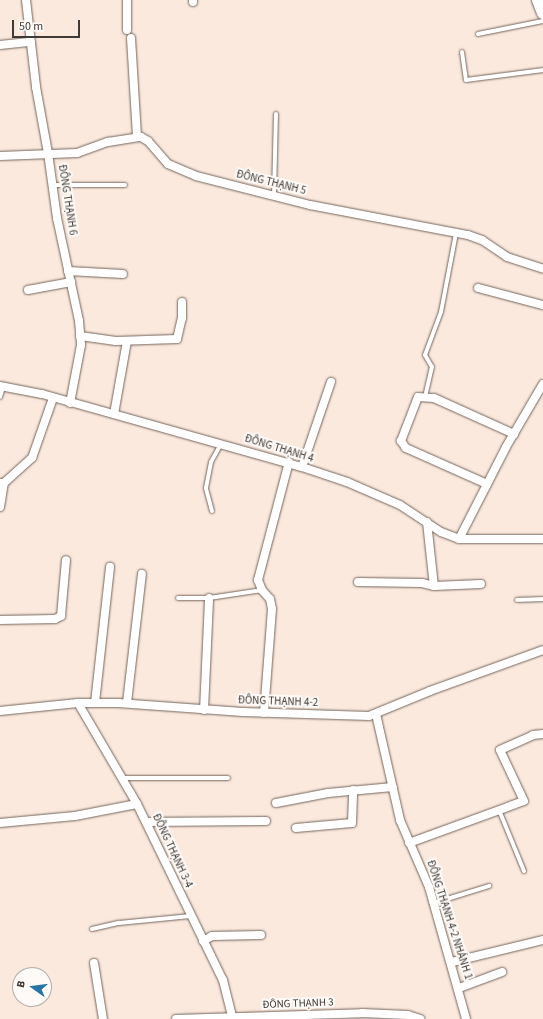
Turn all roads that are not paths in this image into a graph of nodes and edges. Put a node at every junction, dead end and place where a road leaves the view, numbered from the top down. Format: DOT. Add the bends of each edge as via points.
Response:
graph roads {
  1 [pos="26,0"];
  2 [pos="126,0"];
  3 [pos="538,0"];
  4 [pos="543,13"];
  5 [pos="543,21"];
  6 [pos="478,34"];
  7 [pos="31,42"];
  8 [pos="0,45"];
  9 [pos="462,52"];
  10 [pos="543,70"];
  11 [pos="276,114"];
  12 [pos="136,137"];
  13 [pos="48,153"];
  14 [pos="0,156"];
  15 [pos="52,185"];
  16 [pos="125,185"];
  17 [pos="274,195"];
  18 [pos="456,233"];
  19 [pos="543,269"];
  20 [pos="68,271"];
  21 [pos="123,274"];
  22 [pos="71,282"];
  23 [pos="478,288"];
  24 [pos="28,290"];
  25 [pos="182,302"];
  26 [pos="543,305"];
  27 [pos="80,336"];
  28 [pos="127,341"];
  29 [pos="330,382"];
  30 [pos="543,384"];
  31 [pos="1,386"];
  32 [pos="0,397"];
  33 [pos="426,397"];
  34 [pos="53,398"];
  35 [pos="70,402"];
  36 [pos="114,414"];
  37 [pos="514,434"];
  38 [pos="222,444"];
  39 [pos="289,462"];
  40 [pos="302,467"];
  41 [pos="2,483"];
  42 [pos="487,484"];
  43 [pos="0,507"];
  44 [pos="212,511"];
  45 [pos="427,522"];
  46 [pos="459,539"];
  47 [pos="543,539"];
  48 [pos="66,560"];
  49 [pos="110,567"];
  50 [pos="142,574"];
  51 [pos="358,582"];
  52 [pos="481,584"];
  53 [pos="434,586"];
  54 [pos="262,590"];
  55 [pos="178,598"];
  56 [pos="210,598"];
  57 [pos="543,599"];
  58 [pos="517,600"];
  59 [pos="0,620"];
  60 [pos="543,650"];
  61 [pos="78,703"];
  62 [pos="95,703"];
  63 [pos="127,703"];
  64 [pos="204,710"];
  65 [pos="0,711"];
  66 [pos="264,712"];
  67 [pos="376,714"];
  68 [pos="543,734"];
  69 [pos="122,778"];
  70 [pos="228,778"];
  71 [pos="393,787"];
  72 [pos="353,790"];
  73 [pos="276,803"];
  74 [pos="138,804"];
  75 [pos="499,810"];
  76 [pos="266,821"];
  77 [pos="146,822"];
  78 [pos="0,823"];
  79 [pos="296,828"];
  80 [pos="409,843"];
  81 [pos="524,871"];
  82 [pos="489,886"];
  83 [pos="433,903"];
  84 [pos="191,916"];
  85 [pos="92,929"];
  86 [pos="261,935"];
  87 [pos="543,940"];
  88 [pos="203,941"];
  89 [pos="452,962"];
  90 [pos="94,963"];
  91 [pos="502,972"];
  92 [pos="459,988"];
  93 [pos="232,1016"];
  94 [pos="362,1016"];
  95 [pos="319,1017"];
  96 [pos="198,1018"];
  97 [pos="103,1019"];
  98 [pos="176,1019"];
  99 [pos="420,1019"];
  100 [pos="466,1019"];
  1 -- 7 [label="street, ĐÔNG THẠNH 6"];
  2 -- 12 [label="street"];
  3 -- 4 [label="main road"];
  5 -- 6 [label="lane"];
  7 -- 8 [label="street"];
  7 -- 13 [label="street, ĐÔNG THẠNH 6"];
  9 -- 10 [label="lane" via="466,80"];
  11 -- 17 [label="lane"];
  12 -- 13 [label="street" via="108,142 77,153"];
  12 -- 17 [label="street, ĐÔNG THẠNH 5" via="148,141 168,164 176,168 196,176"];
  13 -- 14 [label="street"];
  13 -- 15 [label="street, ĐÔNG THẠNH 6"];
  15 -- 16 [label="lane"];
  15 -- 20 [label="street, ĐÔNG THẠNH 6"];
  17 -- 18 [label="street, ĐÔNG THẠNH 5" via="310,205"];
  18 -- 19 [label="street, ĐÔNG THẠNH 5" via="482,240 508,257"];
  18 -- 33 [label="lane" via="441,312 425,355 432,367"];
  20 -- 21 [label="street"];
  20 -- 22 [label="street, ĐÔNG THẠNH 6"];
  22 -- 24 [label="street"];
  22 -- 27 [label="street, ĐÔNG THẠNH 6"];
  23 -- 26 [label="street"];
  25 -- 28 [label="street" via="182,318 177,339"];
  27 -- 28 [label="street"];
  27 -- 35 [label="street, ĐÔNG THẠNH 6"];
  28 -- 36 [label="street"];
  29 -- 40 [label="street"];
  30 -- 37 [label="street"];
  31 -- 32 [label="lane"];
  31 -- 34 [label="street, ĐÔNG THẠNH 4"];
  33 -- 37 [label="street" via="434,398"];
  33 -- 42 [label="street" via="418,397 401,441 406,448"];
  34 -- 35 [label="street, ĐÔNG THẠNH 4"];
  34 -- 41 [label="street" via="32,458"];
  35 -- 36 [label="street, ĐÔNG THẠNH 4"];
  36 -- 38 [label="street, ĐÔNG THẠNH 4"];
  37 -- 42 [label="street"];
  38 -- 39 [label="street, ĐÔNG THẠNH 4"];
  38 -- 44 [label="lane" via="211,462 206,488"];
  39 -- 40 [label="street, ĐÔNG THẠNH 4"];
  39 -- 54 [label="street" via="258,580"];
  40 -- 45 [label="street, ĐÔNG THẠNH 4" via="400,505"];
  41 -- 43 [label="street"];
  42 -- 46 [label="street"];
  45 -- 46 [label="street, ĐÔNG THẠNH 4"];
  45 -- 53 [label="street"];
  46 -- 47 [label="street, ĐÔNG THẠNH 4"];
  48 -- 59 [label="street" via="62,616 55,620"];
  49 -- 62 [label="street"];
  50 -- 63 [label="street"];
  51 -- 53 [label="street" via="422,583"];
  52 -- 53 [label="street"];
  54 -- 56 [label="lane"];
  54 -- 66 [label="street" via="270,599 272,609"];
  55 -- 56 [label="lane"];
  56 -- 64 [label="street"];
  57 -- 58 [label="lane"];
  60 -- 67 [label="street, ĐÔNG THẠNH 4-2" via="430,691"];
  61 -- 62 [label="street, ĐÔNG THẠNH 4-2"];
  61 -- 65 [label="street, ĐÔNG THẠNH 4-2"];
  61 -- 69 [label="street, ĐÔNG THẠNH 3-4"];
  62 -- 63 [label="street, ĐÔNG THẠNH 4-2"];
  63 -- 64 [label="street, ĐÔNG THẠNH 4-2"];
  64 -- 66 [label="street, ĐÔNG THẠNH 4-2"];
  66 -- 67 [label="street, ĐÔNG THẠNH 4-2" via="351,717"];
  67 -- 71 [label="street, ĐÔNG THẠNH 4-2 NHÁNH 1"];
  68 -- 75 [label="street" via="533,735 500,750 524,801"];
  69 -- 70 [label="lane"];
  69 -- 74 [label="street, ĐÔNG THẠNH 3-4"];
  71 -- 72 [label="street"];
  71 -- 80 [label="street, ĐÔNG THẠNH 4-2 NHÁNH 1" via="400,820"];
  72 -- 73 [label="street"];
  72 -- 79 [label="street" via="352,823"];
  74 -- 77 [label="street, ĐÔNG THẠNH 3-4"];
  74 -- 78 [label="street" via="75,816"];
  75 -- 80 [label="street"];
  75 -- 81 [label="lane"];
  76 -- 77 [label="street"];
  77 -- 84 [label="street, ĐÔNG THẠNH 3-4"];
  80 -- 83 [label="street, ĐÔNG THẠNH 4-2 NHÁNH 1" via="430,887"];
  82 -- 83 [label="lane"];
  83 -- 89 [label="street, ĐÔNG THẠNH 4-2 NHÁNH 1" via="441,935"];
  84 -- 85 [label="lane" via="119,923"];
  84 -- 88 [label="street, ĐÔNG THẠNH 3-4"];
  86 -- 88 [label="street" via="212,936"];
  87 -- 89 [label="street"];
  88 -- 93 [label="street, ĐÔNG THẠNH 3-4" via="223,980"];
  89 -- 92 [label="street, ĐÔNG THẠNH 4-2 NHÁNH 1"];
  90 -- 97 [label="street"];
  91 -- 92 [label="street"];
  92 -- 100 [label="street, ĐÔNG THẠNH 4-2 NHÁNH 1"];
  93 -- 95 [label="street, ĐÔNG THẠNH 3"];
  93 -- 96 [label="street, ĐÔNG THẠNH 3"];
  94 -- 95 [label="street, ĐÔNG THẠNH 3"];
  94 -- 99 [label="street, ĐÔNG THẠNH 3" via="408,1015"];
  96 -- 98 [label="street, ĐÔNG THẠNH 3"];
}
